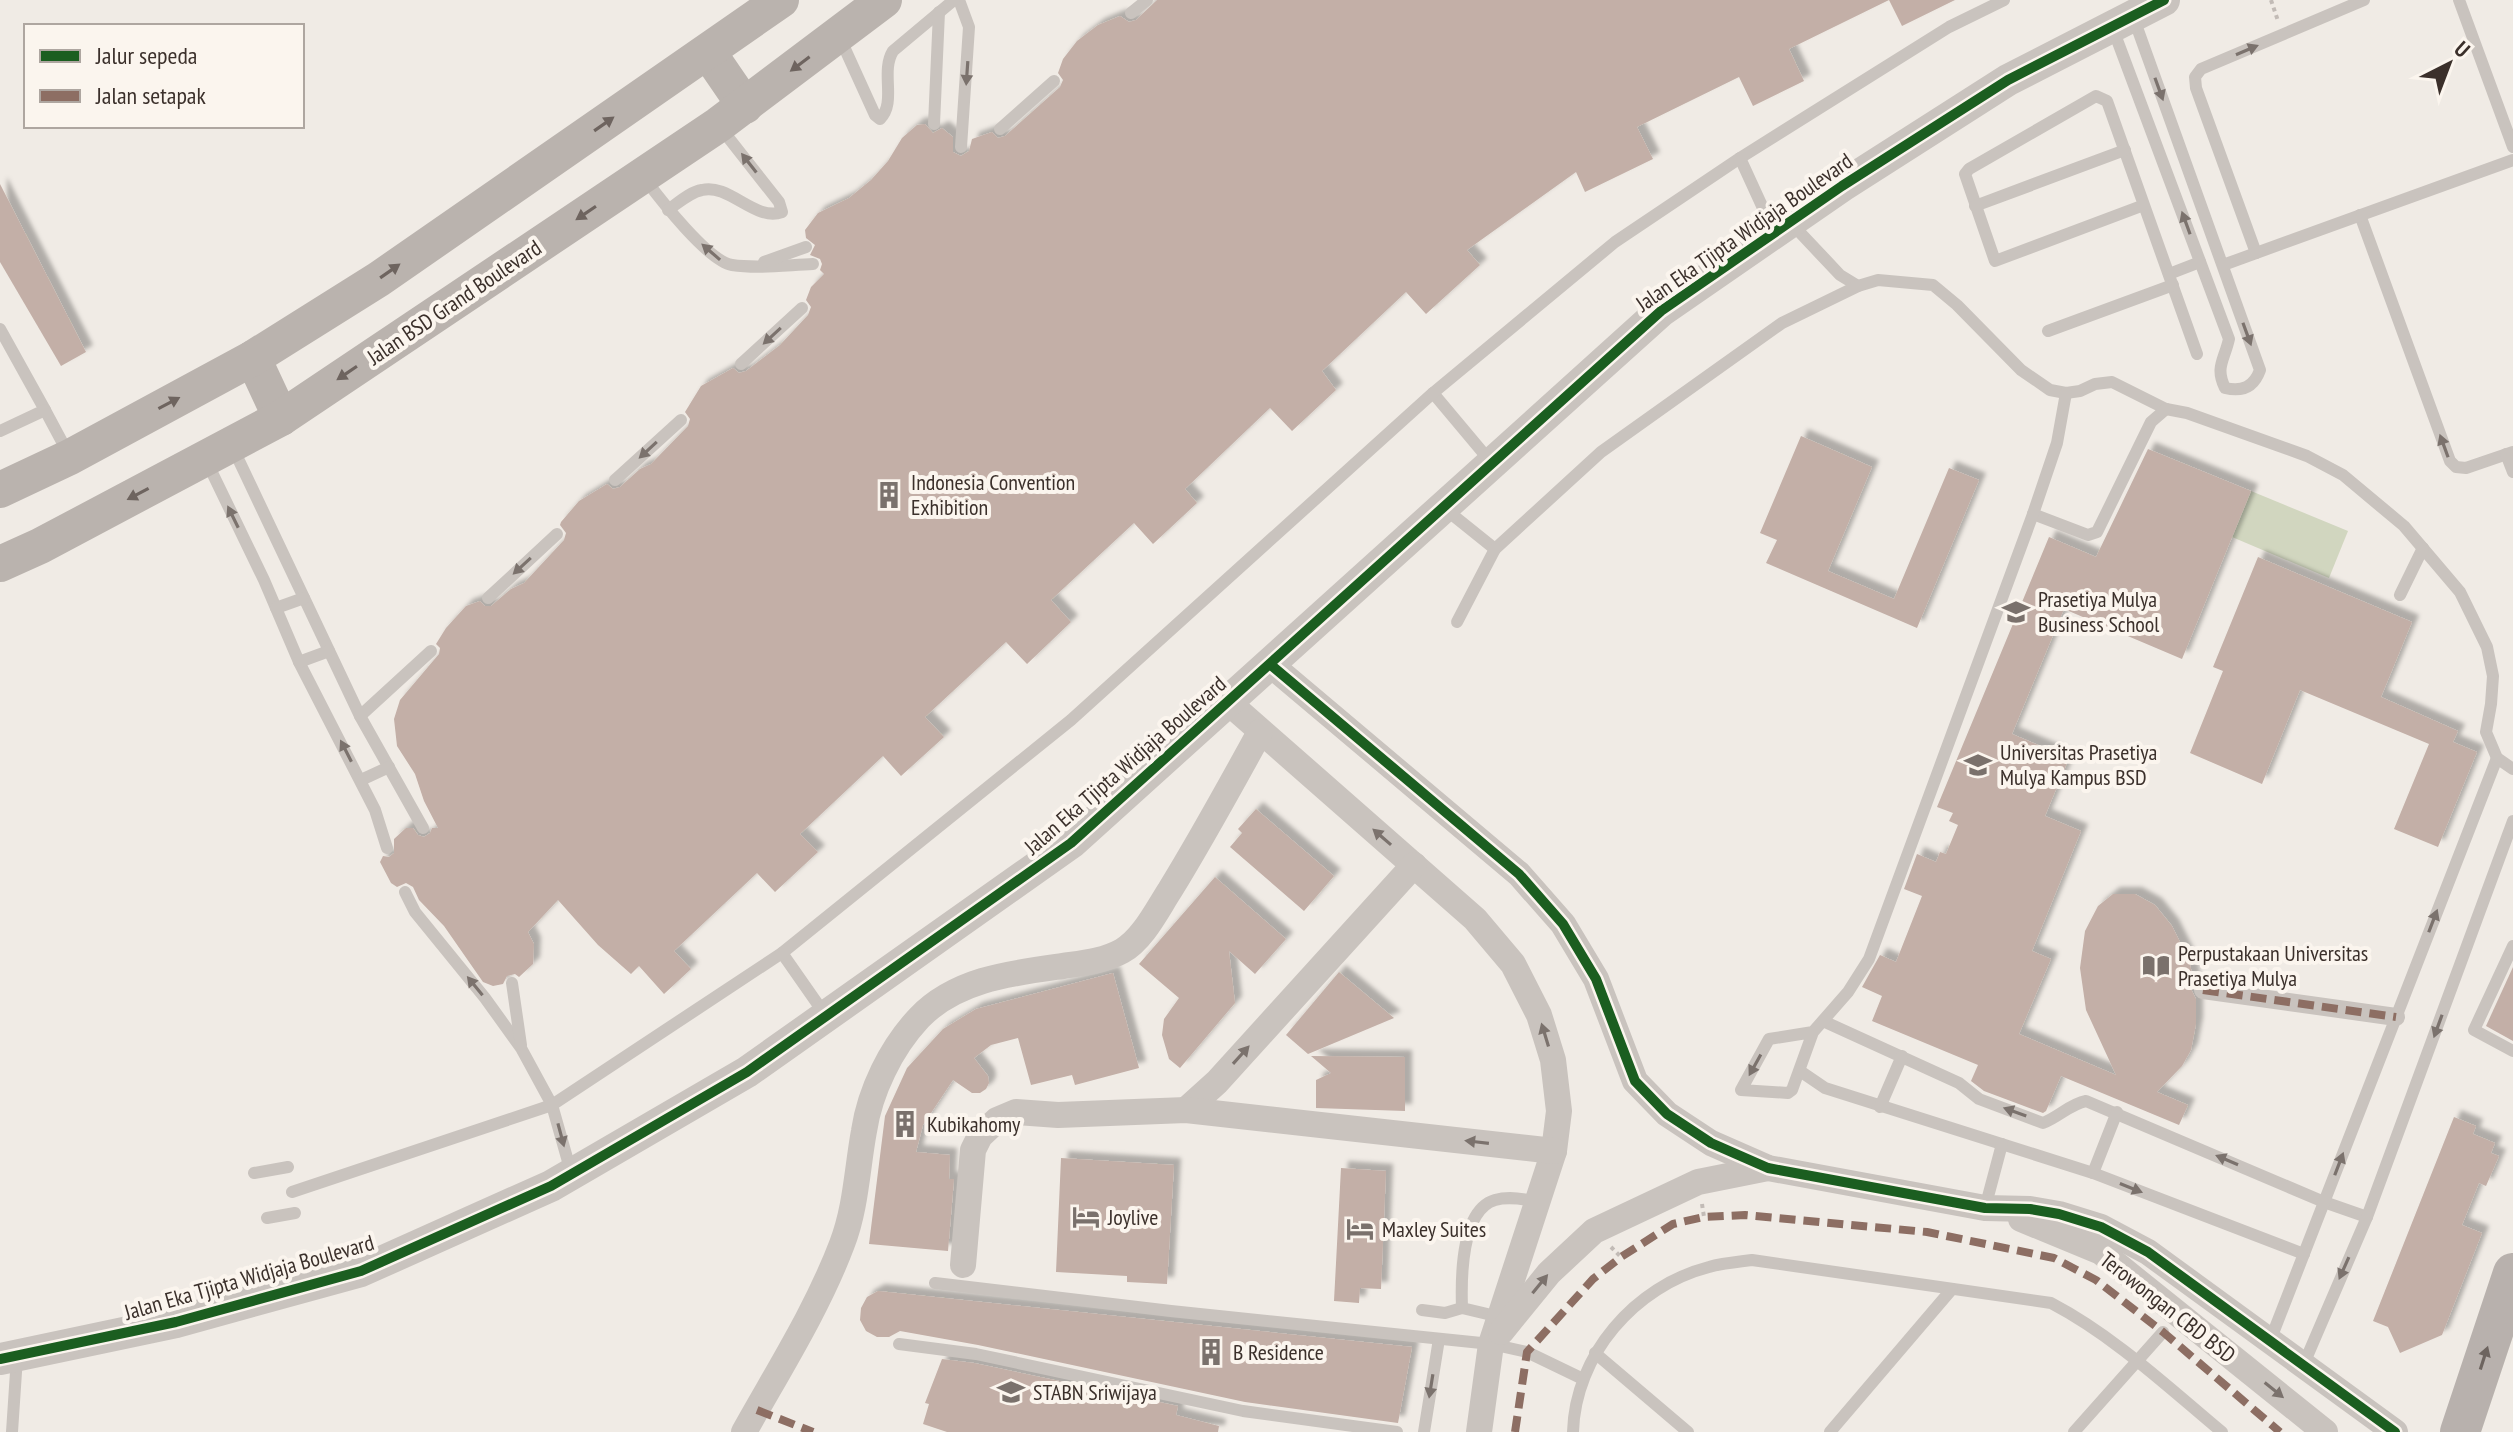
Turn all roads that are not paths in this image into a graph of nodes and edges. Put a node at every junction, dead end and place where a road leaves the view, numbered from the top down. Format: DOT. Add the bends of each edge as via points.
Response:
graph roads {
  1 [pos="781,0"];
  2 [pos="884,0"];
  3 [pos="957,0"];
  4 [pos="1147,0"];
  5 [pos="2004,0"];
  6 [pos="2164,0"];
  7 [pos="2364,0"];
  8 [pos="2459,0"];
  9 [pos="939,12"];
  10 [pos="1131,13"];
  11 [pos="2123,21"];
  12 [pos="839,35"];
  13 [pos="708,52"];
  14 [pos="1054,81"];
  15 [pos="731,115"];
  16 [pos="934,124"];
  17 [pos="1000,129"];
  18 [pos="961,147"];
  19 [pos="2513,147"];
  20 [pos="2125,150"];
  21 [pos="1740,158"];
  22 [pos="2513,160"];
  23 [pos="642,176"];
  24 [pos="2144,205"];
  25 [pos="1975,206"];
  26 [pos="668,210"];
  27 [pos="2360,215"];
  28 [pos="1782,228"];
  29 [pos="806,247"];
  30 [pos="2256,253"];
  31 [pos="2200,262"];
  32 [pos="813,264"];
  33 [pos="2223,265"];
  34 [pos="754,266"];
  35 [pos="2171,279"];
  36 [pos="1858,286"];
  37 [pos="802,308"];
  38 [pos="0,329"];
  39 [pos="2048,331"];
  40 [pos="2197,354"];
  41 [pos="253,358"];
  42 [pos="741,364"];
  43 [pos="1433,393"];
  44 [pos="2066,393"];
  45 [pos="2166,409"];
  46 [pos="45,410"];
  47 [pos="281,418"];
  48 [pos="681,420"];
  49 [pos="0,431"];
  50 [pos="218,451"];
  51 [pos="2510,453"];
  52 [pos="70,457"];
  53 [pos="1491,462"];
  54 [pos="2513,472"];
  55 [pos="615,480"];
  56 [pos="0,490"];
  57 [pos="1442,506"];
  58 [pos="2033,514"];
  59 [pos="557,534"];
  60 [pos="2423,548"];
  61 [pos="1495,549"];
  62 [pos="0,564"];
  63 [pos="2400,595"];
  64 [pos="304,598"];
  65 [pos="488,598"];
  66 [pos="276,608"];
  67 [pos="1457,622"];
  68 [pos="329,651"];
  69 [pos="431,651"];
  70 [pos="299,662"];
  71 [pos="1271,665"];
  72 [pos="1229,703"];
  73 [pos="360,716"];
  74 [pos="1260,732"];
  75 [pos="2497,758"];
  76 [pos="389,767"];
  77 [pos="2513,769"];
  78 [pos="361,780"];
  79 [pos="2513,821"];
  80 [pos="423,828"];
  81 [pos="387,848"];
  82 [pos="1414,865"];
  83 [pos="405,892"];
  84 [pos="2513,946"];
  85 [pos="782,953"];
  86 [pos="512,983"];
  87 [pos="2203,990"];
  88 [pos="827,1016"];
  89 [pos="2396,1017"];
  90 [pos="1823,1021"];
  91 [pos="1813,1032"];
  92 [pos="521,1048"];
  93 [pos="2513,1051"];
  94 [pos="1902,1056"];
  95 [pos="1800,1071"];
  96 [pos="552,1105"];
  97 [pos="1880,1107"];
  98 [pos="1186,1110"];
  99 [pos="2117,1112"];
  100 [pos="2002,1144"];
  101 [pos="1554,1151"];
  102 [pos="288,1167"];
  103 [pos="1768,1168"];
  104 [pos="254,1173"];
  105 [pos="2093,1173"];
  106 [pos="571,1174"];
  107 [pos="292,1192"];
  108 [pos="1539,1202"];
  109 [pos="2324,1202"];
  110 [pos="1990,1209"];
  111 [pos="295,1213"];
  112 [pos="2367,1217"];
  113 [pos="267,1218"];
  114 [pos="2304,1254"];
  115 [pos="963,1265"];
  116 [pos="2513,1273"];
  117 [pos="935,1283"];
  118 [pos="1952,1289"];
  119 [pos="1462,1308"];
  120 [pos="1422,1310"];
  121 [pos="1500,1317"];
  122 [pos="2163,1332"];
  123 [pos="1439,1339"];
  124 [pos="2270,1341"];
  125 [pos="899,1344"];
  126 [pos="1491,1344"];
  127 [pos="1595,1353"];
  128 [pos="8,1358"];
  129 [pos="2136,1361"];
  130 [pos="2303,1366"];
  131 [pos="1583,1379"];
  132 [pos="2458,1429"];
  133 [pos="12,1432"];
  134 [pos="744,1432"];
  135 [pos="1397,1432"];
  136 [pos="1424,1432"];
  137 [pos="1479,1432"];
  138 [pos="1573,1432"];
  139 [pos="1688,1432"];
  140 [pos="1830,1432"];
  141 [pos="2074,1432"];
  142 [pos="2222,1432"];
  143 [pos="2325,1432"];
  144 [pos="2395,1432"];
  1 -- 13 [label="main road"];
  2 -- 12 [label="main road, Jalan BSD Grand Boulevard"];
  3 -- 9 [label="lane"];
  3 -- 18 [label="lane, one-way" via="969,27"];
  4 -- 10 [label="lane"];
  5 -- 21 [label="lane" via="1949,27"];
  6 -- 11 [label="street, Jalan Eka Tjipta Widjaja Boulevard"];
  30 -- 7 [label="lane, one-way" via="2195,77 2201,69"];
  8 -- 19 [label="lane"];
  9 -- 12 [label="lane" via="887,61 887,108 880,119"];
  9 -- 16 [label="lane"];
  11 -- 28 [label="street, Jalan Eka Tjipta Widjaja Boulevard" via="2008,80"];
  31 -- 11 [label="lane, one-way"];
  11 -- 33 [label="lane, one-way"];
  12 -- 15 [label="main road, Jalan BSD Grand Boulevard, one-way"];
  13 -- 15 [label="main road"];
  41 -- 13 [label="main road, one-way" via="379,279"];
  14 -- 17 [label="lane"];
  15 -- 23 [label="main road, Jalan BSD Grand Boulevard"];
  26 -- 15 [label="lane, one-way" via="697,190 710,188 764,212 782,212"];
  20 -- 24 [label="lane"];
  20 -- 25 [label="lane"];
  20 -- 25 [label="lane" via="2107,101 2096,96 1969,169 1965,180"];
  21 -- 28 [label="lane"];
  21 -- 43 [label="lane" via="1615,242"];
  22 -- 27 [label="lane"];
  23 -- 26 [label="lane"];
  23 -- 47 [label="main road, Jalan BSD Grand Boulevard, one-way"];
  24 -- 25 [label="lane" via="1995,261"];
  24 -- 35 [label="lane"];
  34 -- 26 [label="lane, one-way" via="732,265 714,256"];
  27 -- 30 [label="lane"];
  51 -- 27 [label="lane, one-way" via="2466,468 2450,461"];
  28 -- 36 [label="lane"];
  28 -- 53 [label="street, Jalan Eka Tjipta Widjaja Boulevard" via="1661,311"];
  29 -- 34 [label="lane"];
  30 -- 33 [label="lane"];
  33 -- 31 [label="lane, one-way" via="2260,370 2257,379 2238,391 2225,388 2220,378 2229,339"];
  31 -- 35 [label="lane"];
  32 -- 34 [label="lane"];
  35 -- 39 [label="lane"];
  35 -- 40 [label="lane"];
  36 -- 44 [label="lane" via="1878,280 1933,285 2021,370 2050,390"];
  36 -- 61 [label="lane" via="1782,323 1601,452"];
  37 -- 42 [label="lane, one-way"];
  38 -- 46 [label="lane"];
  41 -- 47 [label="main road"];
  52 -- 41 [label="main road, one-way"];
  43 -- 53 [label="lane"];
  43 -- 85 [label="lane" via="1071,720"];
  44 -- 45 [label="lane" via="2112,382"];
  44 -- 58 [label="lane" via="2057,443"];
  45 -- 58 [label="lane" via="2151,422 2097,532 2088,535"];
  45 -- 60 [label="lane" via="2307,456 2343,475"];
  46 -- 49 [label="lane"];
  46 -- 52 [label="lane"];
  47 -- 50 [label="main road, Jalan BSD Grand Boulevard"];
  48 -- 55 [label="lane, one-way"];
  50 -- 62 [label="main road, Jalan BSD Grand Boulevard, one-way"];
  50 -- 64 [label="lane"];
  66 -- 50 [label="lane, one-way"];
  51 -- 54 [label="lane"];
  52 -- 56 [label="main road"];
  53 -- 57 [label="street, Jalan Eka Tjipta Widjaja Boulevard"];
  57 -- 61 [label="lane"];
  57 -- 71 [label="street, Jalan Eka Tjipta Widjaja Boulevard"];
  58 -- 90 [label="lane" via="1869,959"];
  59 -- 65 [label="lane, one-way"];
  60 -- 63 [label="lane"];
  60 -- 75 [label="lane" via="2460,592 2487,647 2493,676 2486,732"];
  61 -- 67 [label="lane"];
  64 -- 66 [label="lane"];
  64 -- 68 [label="lane"];
  66 -- 70 [label="lane"];
  68 -- 70 [label="lane"];
  68 -- 73 [label="lane"];
  69 -- 73 [label="lane"];
  78 -- 70 [label="lane, one-way"];
  71 -- 72 [label="street, Jalan Eka Tjipta Widjaja Boulevard"];
  71 -- 103 [label="street" via="1519,874 1563,924 1596,979 1635,1081 1656,1103 1711,1143"];
  72 -- 74 [label="street"];
  72 -- 88 [label="street, Jalan Eka Tjipta Widjaja Boulevard" via="1071,843"];
  73 -- 76 [label="lane"];
  82 -- 74 [label="street, one-way"];
  74 -- 134 [label="street" via="1195,849 1147,925 1125,949 1091,962 1000,976 949,993 898,1046 876,1087 864,1127 844,1241"];
  75 -- 77 [label="lane"];
  89 -- 75 [label="lane, one-way"];
  76 -- 78 [label="lane"];
  76 -- 80 [label="lane"];
  78 -- 81 [label="lane"];
  79 -- 112 [label="lane, one-way"];
  98 -- 82 [label="street, one-way"];
  101 -- 82 [label="street, one-way" via="1559,1111 1553,1060 1539,1015 1513,964 1475,919"];
  92 -- 83 [label="lane, one-way"];
  84 -- 93 [label="lane" via="2474,1030"];
  85 -- 88 [label="lane"];
  85 -- 96 [label="lane"];
  86 -- 92 [label="lane"];
  87 -- 89 [label="street"];
  88 -- 106 [label="street, Jalan Eka Tjipta Widjaja Boulevard" via="747,1072"];
  109 -- 89 [label="lane, one-way"];
  90 -- 91 [label="lane"];
  90 -- 94 [label="lane"];
  91 -- 95 [label="lane"];
  91 -- 95 [label="lane, one-way" via="1769,1039 1741,1090 1788,1093"];
  92 -- 96 [label="lane"];
  94 -- 97 [label="lane"];
  99 -- 94 [label="lane, one-way" via="2086,1101 2043,1123 1979,1099 1959,1083"];
  95 -- 97 [label="lane" via="1825,1088"];
  96 -- 106 [label="lane, one-way"];
  96 -- 107 [label="lane"];
  97 -- 100 [label="lane"];
  101 -- 98 [label="street, one-way"];
  98 -- 115 [label="street" via="1016,1112 997,1120 973,1150"];
  99 -- 105 [label="lane"];
  109 -- 99 [label="lane, one-way"];
  100 -- 105 [label="lane"];
  100 -- 110 [label="lane"];
  101 -- 108 [label="street"];
  102 -- 104 [label="lane"];
  103 -- 110 [label="street"];
  126 -- 103 [label="street, one-way" via="1549,1273 1594,1231 1698,1182"];
  105 -- 114 [label="lane, one-way"];
  106 -- 128 [label="street, Jalan Eka Tjipta Widjaja Boulevard" via="361,1271 176,1322"];
  108 -- 119 [label="lane" via="1494,1200 1477,1212 1461,1275"];
  108 -- 121 [label="street"];
  109 -- 112 [label="lane"];
  109 -- 114 [label="lane"];
  110 -- 124 [label="street" via="2030,1209 2101,1227 2148,1252"];
  110 -- 143 [label="street, Terowongan CBD BSD, one-way" via="2101,1252"];
  111 -- 113 [label="lane"];
  112 -- 130 [label="lane, one-way"];
  114 -- 124 [label="lane"];
  132 -- 116 [label="main road, one-way"];
  117 -- 123 [label="lane"];
  118 -- 127 [label="lane" via="1752,1260 1707,1267 1654,1292 1615,1326"];
  118 -- 129 [label="lane" via="2051,1303"];
  118 -- 140 [label="lane"];
  119 -- 120 [label="lane" via="1445,1313"];
  119 -- 121 [label="lane"];
  121 -- 126 [label="street"];
  122 -- 129 [label="lane"];
  123 -- 126 [label="lane"];
  123 -- 136 [label="lane, one-way"];
  124 -- 130 [label="street"];
  125 -- 135 [label="lane" via="976,1354 1243,1411"];
  126 -- 131 [label="lane" via="1527,1352"];
  126 -- 137 [label="street"];
  127 -- 131 [label="lane"];
  127 -- 139 [label="lane"];
  128 -- 133 [label="lane"];
  129 -- 141 [label="lane"];
  129 -- 142 [label="lane"];
  130 -- 144 [label="street"];
  131 -- 138 [label="lane"];
}
